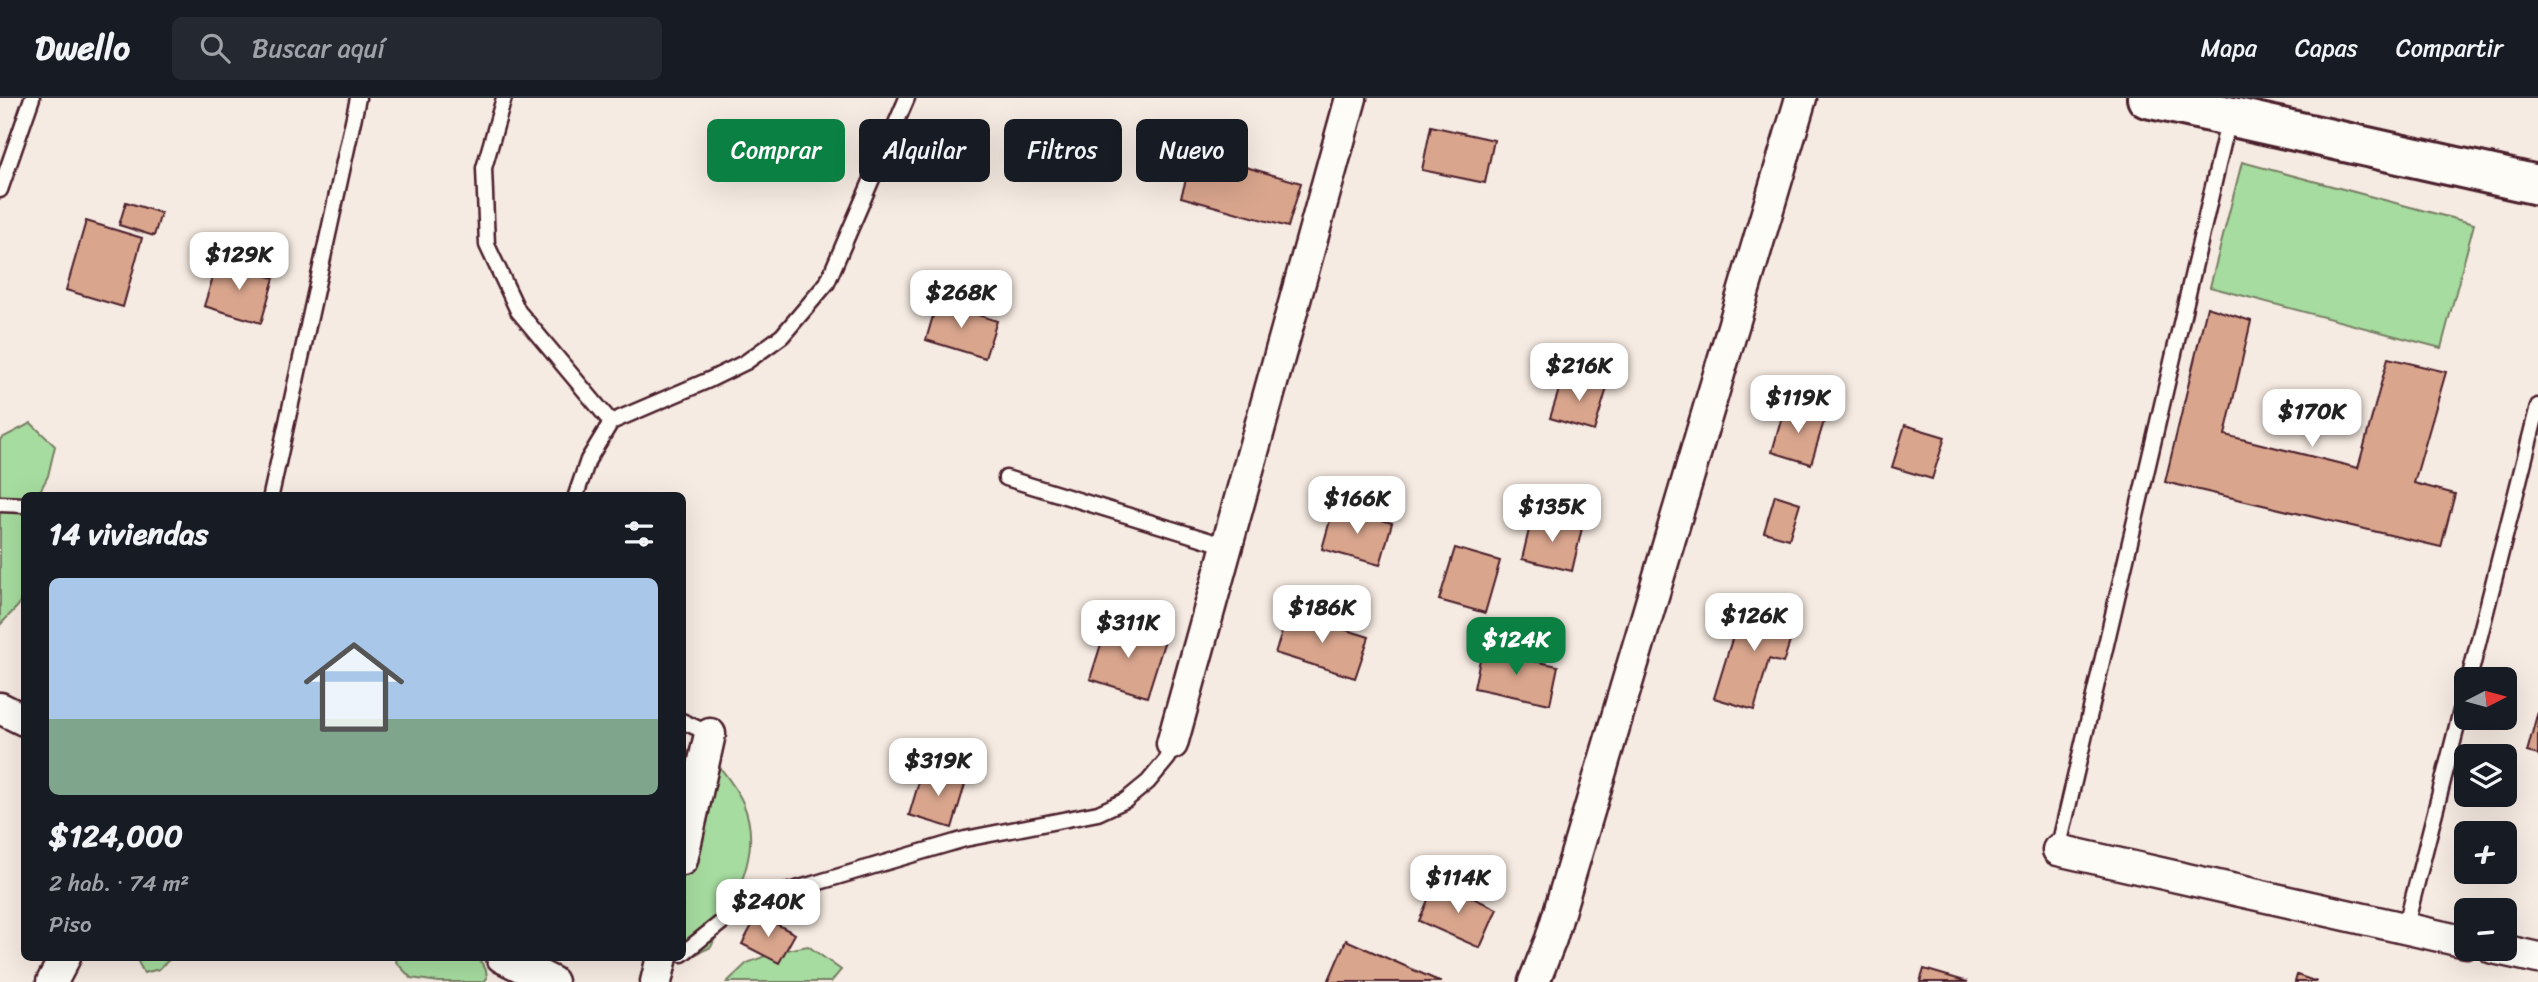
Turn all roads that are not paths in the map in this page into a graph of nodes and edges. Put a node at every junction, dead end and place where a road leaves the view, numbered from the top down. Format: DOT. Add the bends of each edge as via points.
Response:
graph roads {
  1 [pos="32,98"];
  2 [pos="358,98"];
  3 [pos="504,98"];
  4 [pos="907,98"];
  5 [pos="1351,98"];
  6 [pos="1801,98"];
  7 [pos="2147,98"];
  8 [pos="2229,116"];
  9 [pos="2538,185"];
  10 [pos="0,190"];
  11 [pos="2538,406"];
  12 [pos="611,422"];
  13 [pos="1006,478"];
  14 [pos="272,492"];
  15 [pos="577,492"];
  16 [pos="0,504"];
  17 [pos="21,505"];
  18 [pos="1227,546"];
  19 [pos="2472,667"];
  20 [pos="0,708"];
  21 [pos="21,718"];
  22 [pos="686,723"];
  23 [pos="2456,730"];
  24 [pos="710,734"];
  25 [pos="1172,744"];
  26 [pos="686,842"];
  27 [pos="2057,850"];
  28 [pos="2405,929"];
  29 [pos="2454,939"];
  30 [pos="686,950"];
  31 [pos="2517,953"];
  32 [pos="2538,958"];
  33 [pos="63,961"];
  34 [pos="510,961"];
  35 [pos="52,982"];
  36 [pos="552,982"];
  37 [pos="1534,982"];
  1 -- 10 [label="lane"];
  2 -- 14 [label="lane"];
  3 -- 12 [label="lane" via="484,169 487,245 518,311"];
  4 -- 12 [label="lane" via="827,283 782,336 746,362"];
  5 -- 18 [label="street"];
  6 -- 37 [label="street" via="1555,925"];
  7 -- 8 [label="street"];
  8 -- 9 [label="street"];
  8 -- 27 [label="lane"];
  11 -- 19 [label="lane"];
  12 -- 15 [label="lane" via="588,460"];
  13 -- 18 [label="lane"];
  16 -- 17 [label="lane"];
  18 -- 25 [label="street"];
  20 -- 21 [label="street"];
  22 -- 24 [label="lane"];
  23 -- 28 [label="lane"];
  24 -- 26 [label="street"];
  25 -- 30 [label="lane" via="1168,758 1148,782 1126,800 1098,813 965,839 779,894 727,918"];
  27 -- 28 [label="street"];
  28 -- 29 [label="street"];
  31 -- 32 [label="street"];
  33 -- 35 [label="street"];
  34 -- 36 [label="street"];
}
